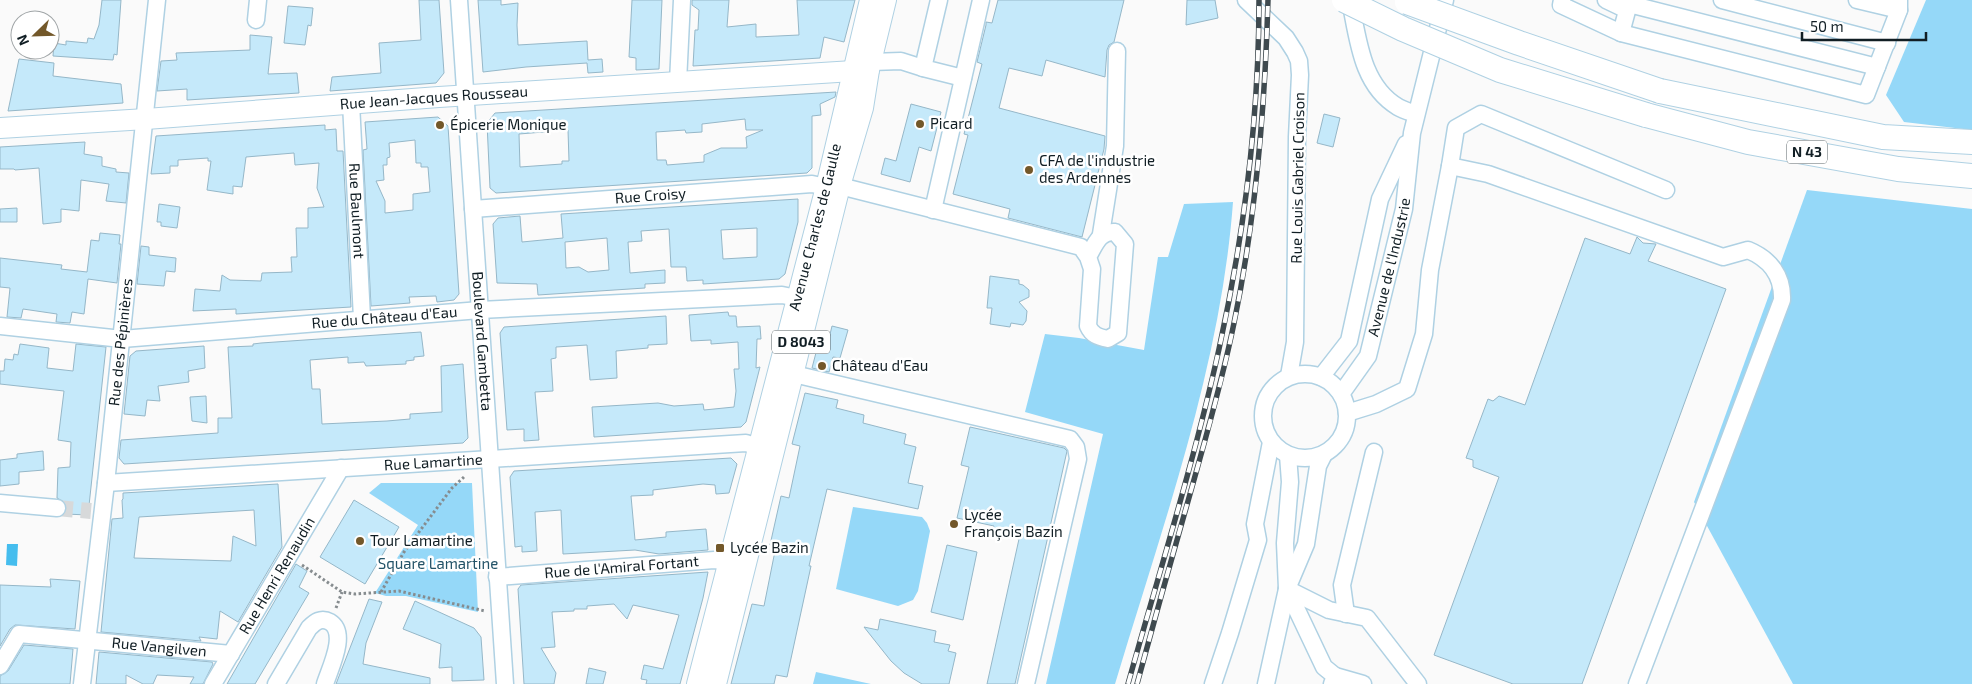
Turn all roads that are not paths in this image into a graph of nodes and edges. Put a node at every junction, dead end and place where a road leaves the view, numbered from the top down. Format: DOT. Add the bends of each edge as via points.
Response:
graph roads {
  1 [pos="157,0"];
  2 [pos="258,0"];
  3 [pos="459,0"];
  4 [pos="682,0"];
  5 [pos="870,0"];
  6 [pos="886,0"];
  7 [pos="939,0"];
  8 [pos="981,0"];
  9 [pos="1246,0"];
  10 [pos="1344,0"];
  11 [pos="1350,0"];
  12 [pos="1403,0"];
  13 [pos="1445,0"];
  14 [pos="1562,0"];
  15 [pos="1606,0"];
  16 [pos="1722,0"];
  17 [pos="1857,0"];
  18 [pos="1628,5"];
  19 [pos="1899,5"];
  20 [pos="256,20"];
  21 [pos="1621,34"];
  22 [pos="1887,43"];
  23 [pos="1117,50"];
  24 [pos="1877,67"];
  25 [pos="864,68"];
  26 [pos="923,68"];
  27 [pos="963,78"];
  28 [pos="678,82"];
  29 [pos="465,95"];
  30 [pos="351,103"];
  31 [pos="1416,114"];
  32 [pos="146,119"];
  33 [pos="0,128"];
  34 [pos="1412,133"];
  35 [pos="1972,142"];
  36 [pos="1450,166"];
  37 [pos="1972,176"];
  38 [pos="833,186"];
  39 [pos="1666,190"];
  40 [pos="473,209"];
  41 [pos="933,210"];
  42 [pos="1101,234"];
  43 [pos="1088,257"];
  44 [pos="797,298"];
  45 [pos="480,310"];
  46 [pos="362,318"];
  47 [pos="0,326"];
  48 [pos="122,339"];
  49 [pos="786,372"];
  50 [pos="1289,376"];
  51 [pos="1321,377"];
  52 [pos="1341,394"];
  53 [pos="1347,413"];
  54 [pos="1272,442"];
  55 [pos="758,447"];
  56 [pos="1374,452"];
  57 [pos="1324,454"];
  58 [pos="1288,455"];
  59 [pos="482,459"];
  60 [pos="341,468"];
  61 [pos="106,483"];
  62 [pos="0,503"];
  63 [pos="57,508"];
  64 [pos="737,562"];
  65 [pos="497,577"];
  66 [pos="1287,589"];
  67 [pos="1346,614"];
  68 [pos="87,641"];
  69 [pos="231,654"];
  70 [pos="0,666"];
  71 [pos="1333,680"];
  72 [pos="82,684"];
  73 [pos="213,684"];
  74 [pos="276,684"];
  75 [pos="325,684"];
  76 [pos="505,684"];
  77 [pos="697,684"];
  78 [pos="716,684"];
  79 [pos="1026,684"];
  80 [pos="1213,684"];
  81 [pos="1266,684"];
  82 [pos="1363,684"];
  83 [pos="1418,684"];
  84 [pos="1637,684"];
  1 -- 32 [label="street, Rue des Pépinières"];
  2 -- 20 [label="street"];
  3 -- 29 [label="street, Boulevard Gambetta"];
  4 -- 28 [label="street"];
  5 -- 25 [label="main road, Avenue Charles de Gaulle / D 8043"];
  6 -- 25 [label="main road, Avenue Charles de Gaulle / D 8043"];
  7 -- 26 [label="street"];
  8 -- 27 [label="street"];
  9 -- 50 [label="street, Rue Louis Gabriel Croison" via="1292,45 1299,68 1295,342"];
  10 -- 37 [label="highway, N 43, bridge" via="1500,70 1646,115 1758,144 1898,168"];
  11 -- 31 [label="street" via="1366,71 1379,91 1398,107"];
  12 -- 35 [label="highway, N 43, bridge" via="1660,91 1883,137"];
  13 -- 31 [label="street, Avenue de l'Industrie"];
  14 -- 21 [label="street" via="1561,5"];
  15 -- 18 [label="street"];
  16 -- 22 [label="street"];
  17 -- 19 [label="street"];
  18 -- 21 [label="street"];
  18 -- 24 [label="street"];
  19 -- 22 [label="street"];
  21 -- 24 [label="street" via="1866,95"];
  22 -- 24 [label="street"];
  23 -- 42 [label="street" via="1114,146"];
  25 -- 26 [label="street" via="901,61"];
  25 -- 28 [label="main road, Rue Jean-Jacques Rousseau"];
  25 -- 38 [label="main road, Avenue Charles de Gaulle / D 8043"];
  26 -- 27 [label="street"];
  27 -- 41 [label="street"];
  28 -- 29 [label="main road, Rue Jean-Jacques Rousseau"];
  29 -- 30 [label="main road, Rue Jean-Jacques Rousseau"];
  29 -- 40 [label="street, Boulevard Gambetta"];
  30 -- 32 [label="main road, Rue Jean-Jacques Rousseau"];
  30 -- 46 [label="street, Rue Baulmont"];
  31 -- 34 [label="street, Avenue de l'Industrie"];
  32 -- 33 [label="main road, Rue Jean-Jacques Rousseau"];
  32 -- 48 [label="street, Rue des Pépinières"];
  34 -- 51 [label="street, Avenue de l'Industrie" via="1380,199 1349,341"];
  34 -- 52 [label="street, Avenue de l'Industrie" via="1404,209 1368,356"];
  36 -- 39 [label="street" via="1456,128 1481,114"];
  36 -- 53 [label="street" via="1430,270 1424,334 1407,389"];
  36 -- 84 [label="street" via="1488,174 1723,257 1748,250 1769,261 1783,285 1782,300"];
  38 -- 40 [label="street, Rue Croisy" via="812,184"];
  38 -- 41 [label="street, Rue Croisy"];
  38 -- 44 [label="main road, Avenue Charles de Gaulle / D 8043"];
  38 -- 49 [label="main road, Avenue Charles de Gaulle / D 8043"];
  40 -- 45 [label="street, Boulevard Gambetta"];
  41 -- 43 [label="street, Rue Croisy" via="1081,247"];
  42 -- 43 [label="street"];
  42 -- 43 [label="street" via="1114,232 1125,244 1118,333 1108,339 1097,337 1088,326 1092,269"];
  44 -- 45 [label="street, Rue du Château d'Eau" via="782,295"];
  44 -- 49 [label="main road, Avenue Charles de Gaulle / D 8043"];
  45 -- 46 [label="street, Rue du Château d'Eau"];
  45 -- 59 [label="street, Boulevard Gambetta"];
  46 -- 48 [label="street, Rue du Château d'Eau"];
  47 -- 48 [label="street, Rue du Château d'Eau"];
  48 -- 61 [label="street, Rue des Pépinières"];
  49 -- 55 [label="main road, Avenue Charles de Gaulle / D 8043"];
  49 -- 64 [label="main road, Avenue Charles de Gaulle / D 8043"];
  49 -- 79 [label="street" via="1070,439 1076,447 1078,459"];
  50 -- 51 [label="street"];
  50 -- 54 [label="street" via="1268,395 1263,408 1263,423"];
  51 -- 52 [label="street"];
  52 -- 53 [label="street"];
  53 -- 57 [label="street" via="1342,437"];
  54 -- 58 [label="street"];
  54 -- 80 [label="street" via="1255,524 1258,540"];
  55 -- 59 [label="street, Rue Lamartine" via="746,443"];
  55 -- 64 [label="main road, Avenue Charles de Gaulle / D 8043"];
  56 -- 67 [label="street" via="1342,585"];
  57 -- 58 [label="street" via="1312,458"];
  57 -- 66 [label="street" via="1318,466 1306,544"];
  58 -- 66 [label="street"];
  59 -- 60 [label="street, Rue Lamartine"];
  59 -- 65 [label="street, Boulevard Gambetta"];
  60 -- 61 [label="street, Rue Lamartine"];
  60 -- 69 [label="street, Rue Henri Renaudin"];
  61 -- 68 [label="street, Rue des Pépinières" via="97,512"];
  62 -- 63 [label="street"];
  64 -- 65 [label="street, Rue de l'Amiral Fortant"];
  64 -- 77 [label="main road, Avenue Charles de Gaulle / D 8043"];
  64 -- 78 [label="main road, Avenue Charles de Gaulle / D 8043"];
  65 -- 76 [label="street, Boulevard Gambetta"];
  66 -- 67 [label="street" via="1329,610"];
  66 -- 71 [label="street"];
  66 -- 81 [label="street"];
  67 -- 83 [label="street" via="1367,618"];
  68 -- 69 [label="street, Rue Vangilven"];
  68 -- 70 [label="street, Rue Vangilven" via="19,634"];
  68 -- 72 [label="street, Rue des Pépinières"];
  69 -- 73 [label="street, Rue Henri Renaudin"];
  71 -- 82 [label="street"];
  74 -- 75 [label="street" via="309,628 324,620 331,622 337,630 339,640"];
}
